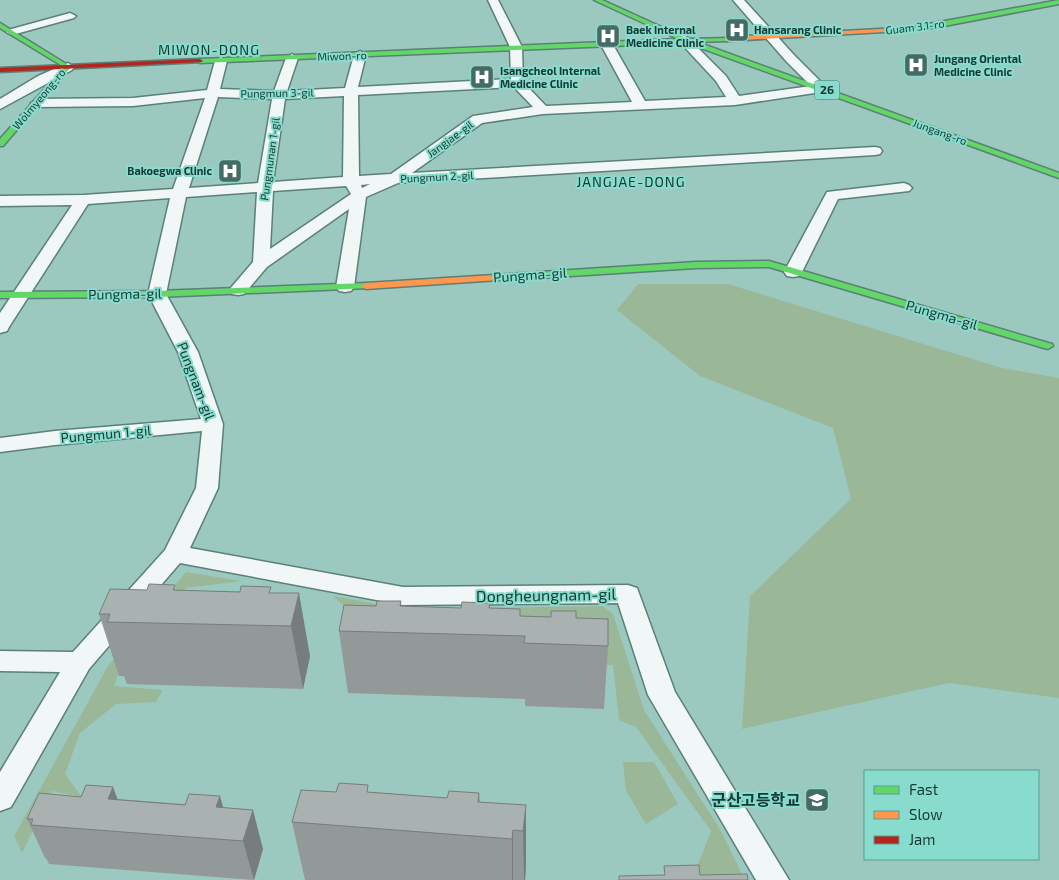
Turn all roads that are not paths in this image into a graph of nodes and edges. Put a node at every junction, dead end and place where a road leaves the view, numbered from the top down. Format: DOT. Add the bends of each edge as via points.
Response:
graph roads {
  1 [pos="493,0"];
  2 [pos="597,0"];
  3 [pos="738,0"];
  4 [pos="1059,2"];
  5 [pos="70,16"];
  6 [pos="635,17"];
  7 [pos="0,25"];
  8 [pos="12,32"];
  9 [pos="769,36"];
  10 [pos="683,39"];
  11 [pos="634,42"];
  12 [pos="606,43"];
  13 [pos="516,47"];
  14 [pos="360,55"];
  15 [pos="292,58"];
  16 [pos="221,61"];
  17 [pos="68,67"];
  18 [pos="0,70"];
  19 [pos="517,83"];
  20 [pos="821,88"];
  21 [pos="351,91"];
  22 [pos="213,93"];
  23 [pos="279,95"];
  24 [pos="735,100"];
  25 [pos="38,103"];
  26 [pos="0,105"];
  27 [pos="640,105"];
  28 [pos="542,110"];
  29 [pos="0,144"];
  30 [pos="875,152"];
  31 [pos="1059,176"];
  32 [pos="394,180"];
  33 [pos="351,181"];
  34 [pos="265,188"];
  35 [pos="904,188"];
  36 [pos="178,194"];
  37 [pos="359,195"];
  38 [pos="84,200"];
  39 [pos="0,201"];
  40 [pos="261,263"];
  41 [pos="793,272"];
  42 [pos="345,287"];
  43 [pos="238,290"];
  44 [pos="157,294"];
  45 [pos="0,296"];
  46 [pos="21,296"];
  47 [pos="0,327"];
  48 [pos="1048,346"];
  49 [pos="213,424"];
  50 [pos="0,445"];
  51 [pos="174,554"];
  52 [pos="0,660"];
  53 [pos="80,662"];
  54 [pos="0,798"];
  55 [pos="773,880"];
  1 -- 13 [label="street"];
  2 -- 6 [label="street, Jungang-ro / 26"];
  3 -- 9 [label="street"];
  4 -- 9 [label="street, Guam 3.1-ro" via="924,27"];
  5 -- 8 [label="street"];
  6 -- 10 [label="street, Jungang-ro / 26"];
  6 -- 11 [label="street" via="642,31 641,39"];
  7 -- 8 [label="street, Wolmyeong-ro"];
  8 -- 17 [label="street, Wolmyeong-ro"];
  9 -- 10 [label="street, Guam 3.1-ro"];
  9 -- 20 [label="street, Jungang-ro"];
  10 -- 11 [label="street, Miwon-ro"];
  10 -- 20 [label="street, Jungang-ro / 26"];
  10 -- 24 [label="street, Jungang-ro" via="721,79"];
  11 -- 12 [label="street, Miwon-ro"];
  12 -- 13 [label="street, Miwon-ro"];
  12 -- 27 [label="street"];
  13 -- 14 [label="street, Miwon-ro"];
  13 -- 19 [label="street"];
  14 -- 15 [label="street, Miwon-ro"];
  14 -- 21 [label="street"];
  15 -- 16 [label="street, Miwon-ro"];
  15 -- 23 [label="street, Pungmunan 1-gil"];
  16 -- 17 [label="street, Miwon-ro"];
  16 -- 22 [label="street"];
  17 -- 18 [label="street, Miwon-ro"];
  17 -- 25 [label="street, Wolmyeong-ro"];
  17 -- 26 [label="street"];
  19 -- 21 [label="street, Pungmun 3-gil"];
  19 -- 28 [label="street"];
  20 -- 24 [label="street, Jangjae-gil"];
  20 -- 31 [label="street, Jungang-ro / 26"];
  21 -- 23 [label="street, Pungmun 3-gil"];
  21 -- 33 [label="street"];
  22 -- 23 [label="street, Pungmun 3-gil"];
  22 -- 25 [label="street, Pungmun 3-gil" via="133,102"];
  22 -- 36 [label="street"];
  23 -- 34 [label="street, Pungmunan 1-gil"];
  24 -- 27 [label="street, Jangjae-gil"];
  25 -- 29 [label="street, Wolmyeong-ro"];
  27 -- 28 [label="street, Jangjae-gil"];
  28 -- 32 [label="street, Jangjae-gil" via="478,119"];
  30 -- 32 [label="street, Pungmun 2-gil"];
  32 -- 33 [label="street, Pungmun 2-gil"];
  32 -- 37 [label="street, Jangjae-gil"];
  33 -- 34 [label="street, Pungmun 2-gil"];
  33 -- 37 [label="street"];
  34 -- 36 [label="street, Pungmun 2-gil"];
  34 -- 40 [label="street, Pungmunan 1-gil"];
  35 -- 41 [label="street" via="832,195"];
  36 -- 38 [label="street, Pungmun 2-gil"];
  36 -- 44 [label="street"];
  37 -- 40 [label="street, Jangjae-gil"];
  37 -- 42 [label="street"];
  38 -- 39 [label="street, Pungmun 2-gil"];
  38 -- 46 [label="street"];
  40 -- 43 [label="street, Jangjae-gil"];
  41 -- 42 [label="street, Pungma-gil" via="769,264 696,265"];
  41 -- 48 [label="street, Pungma-gil"];
  42 -- 43 [label="street, Pungma-gil"];
  43 -- 44 [label="street, Pungma-gil"];
  44 -- 46 [label="street, Pungma-gil"];
  44 -- 49 [label="street, Pungnam-gil" via="188,352"];
  45 -- 46 [label="street, Pungma-gil"];
  46 -- 47 [label="street"];
  49 -- 50 [label="street, Pungmun 1-gil"];
  49 -- 51 [label="street, Pungnam-gil" via="207,488"];
  51 -- 53 [label="street, Pungnam-gil"];
  51 -- 55 [label="street, Dongheungnam-gil" via="403,596 628,594 662,696"];
  52 -- 53 [label="street"];
  53 -- 54 [label="street, Pungnam-gil"];
}
